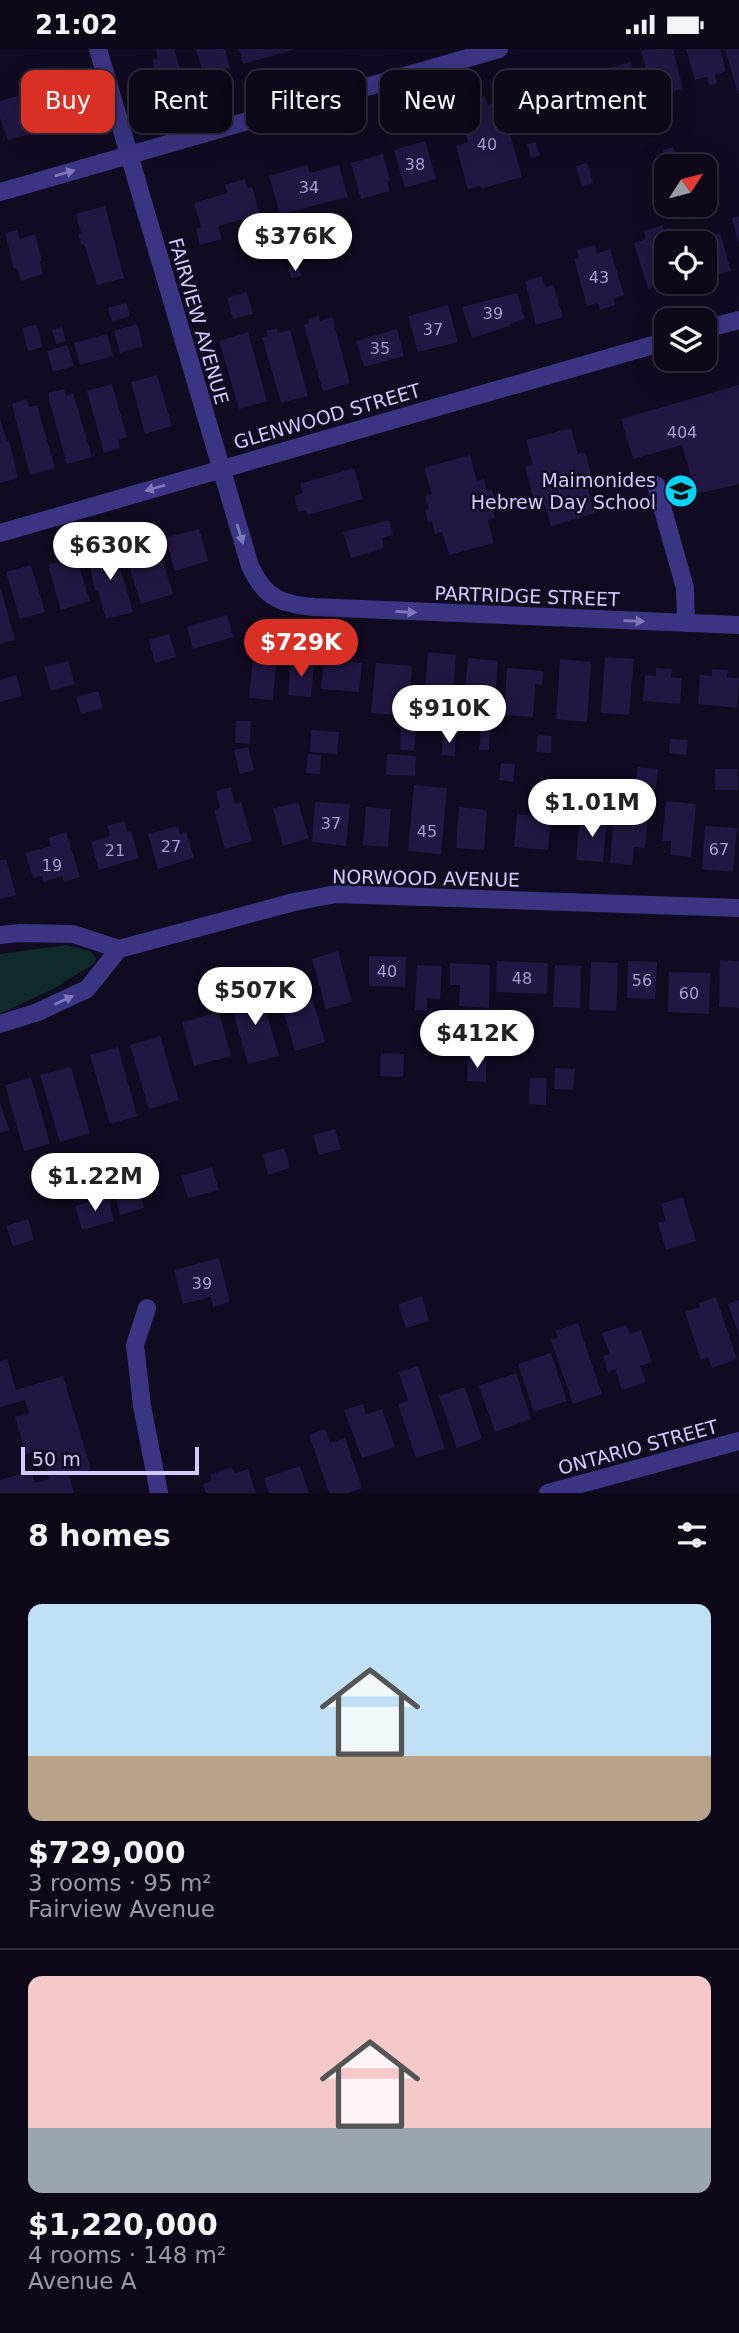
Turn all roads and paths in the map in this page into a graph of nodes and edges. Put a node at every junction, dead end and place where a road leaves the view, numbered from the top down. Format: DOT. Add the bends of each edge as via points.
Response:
graph roads {
  1 [pos="99,49"];
  2 [pos="499,49"];
  3 [pos="129,155"];
  4 [pos="0,192"];
  5 [pos="739,320"];
  6 [pos="717,326"];
  7 [pos="654,345"];
  8 [pos="220,469"];
  9 [pos="656,485"];
  10 [pos="0,533"];
  11 [pos="314,607"];
  12 [pos="685,623"];
  13 [pos="739,625"];
  14 [pos="739,908"];
  15 [pos="0,935"];
  16 [pos="119,949"];
  17 [pos="0,1024"];
  18 [pos="147,1308"];
  19 [pos="739,1441"];
  20 [pos="159,1493"];
  21 [pos="548,1493"];
  1 -- 3 [label="street, FAIRVIEW AVENUE"];
  2 -- 3 [label="street"];
  4 -- 3 [label="street, one-way"];
  3 -- 8 [label="street, FAIRVIEW AVENUE"];
  5 -- 6 [label="street"];
  7 -- 8 [label="street, GLENWOOD STREET"];
  8 -- 10 [label="street, GLENWOOD STREET, one-way"];
  8 -- 11 [label="street, FAIRVIEW AVENUE, one-way" via="257,581 282,602"];
  9 -- 12 [label="street" via="684,587"];
  11 -- 12 [label="street, PARTRIDGE STREET, one-way"];
  12 -- 13 [label="street, PARTRIDGE STREET"];
  14 -- 16 [label="street, NORWOOD AVENUE" via="336,894"];
  15 -- 16 [label="street" via="73,934"];
  17 -- 16 [label="street, one-way" via="87,989"];
  18 -- 20 [label="street" via="135,1345"];
  19 -- 21 [label="street, ONTARIO STREET"];
}
